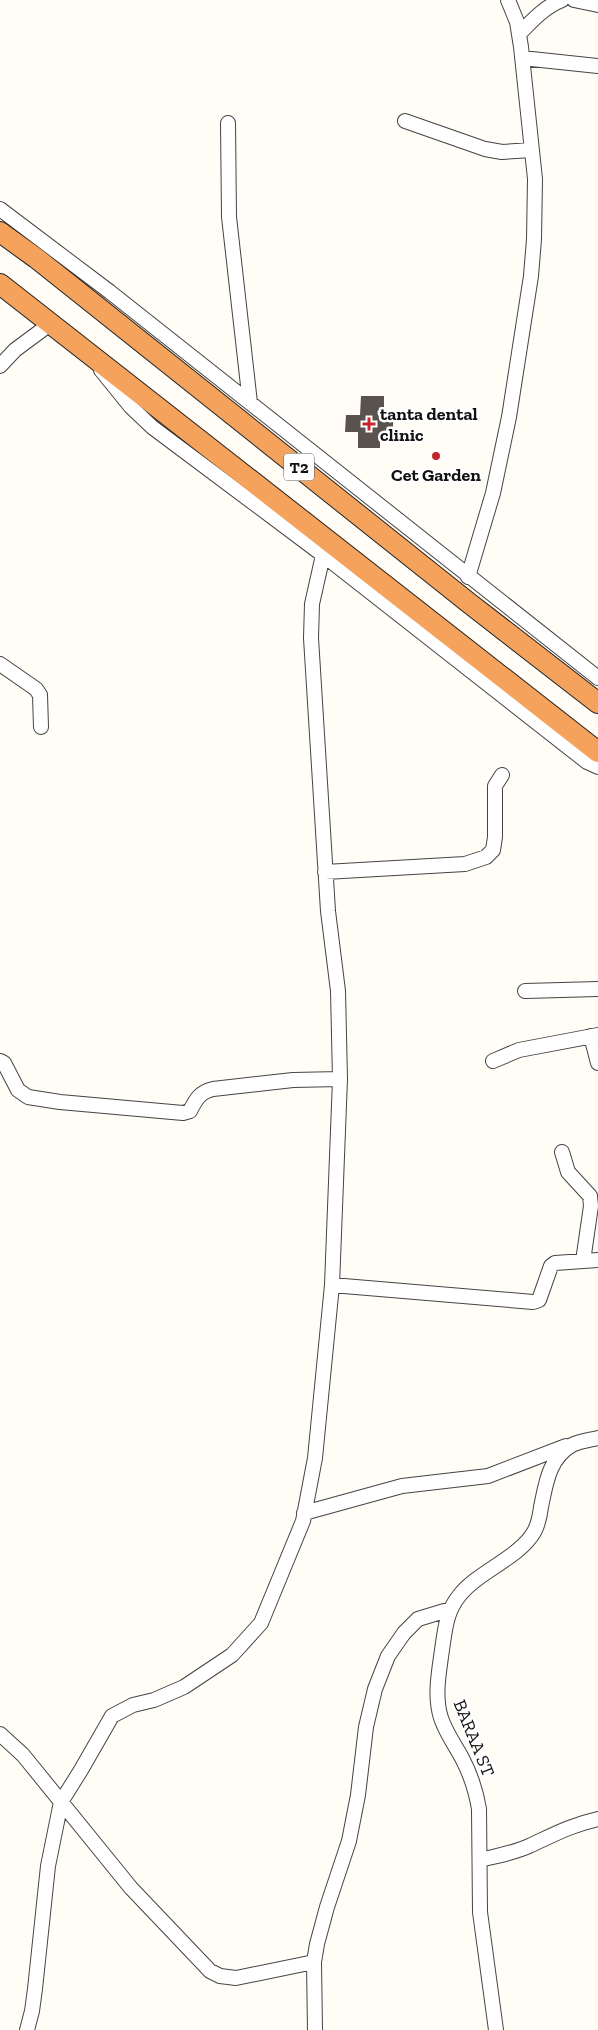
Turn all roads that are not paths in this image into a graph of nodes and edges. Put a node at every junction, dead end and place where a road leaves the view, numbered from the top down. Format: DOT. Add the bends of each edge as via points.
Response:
graph roads {
  1 [pos="508,0"];
  2 [pos="562,0"];
  3 [pos="574,0"];
  4 [pos="598,5"];
  5 [pos="519,34"];
  6 [pos="522,58"];
  7 [pos="598,66"];
  8 [pos="405,121"];
  9 [pos="228,122"];
  10 [pos="532,150"];
  11 [pos="0,209"];
  12 [pos="0,232"];
  13 [pos="0,284"];
  14 [pos="50,324"];
  15 [pos="90,356"];
  16 [pos="0,366"];
  17 [pos="250,403"];
  18 [pos="323,555"];
  19 [pos="468,577"];
  20 [pos="0,664"];
  21 [pos="598,678"];
  22 [pos="598,703"];
  23 [pos="41,727"];
  24 [pos="598,752"];
  25 [pos="598,767"];
  26 [pos="502,775"];
  27 [pos="325,872"];
  28 [pos="598,989"];
  29 [pos="525,992"];
  30 [pos="594,1036"];
  31 [pos="0,1061"];
  32 [pos="493,1061"];
  33 [pos="598,1063"];
  34 [pos="340,1079"];
  35 [pos="562,1152"];
  36 [pos="598,1260"];
  37 [pos="583,1261"];
  38 [pos="332,1285"];
  39 [pos="598,1438"];
  40 [pos="573,1444"];
  41 [pos="304,1513"];
  42 [pos="451,1609"];
  43 [pos="0,1734"];
  44 [pos="61,1802"];
  45 [pos="598,1819"];
  46 [pos="480,1860"];
  47 [pos="314,1962"];
  48 [pos="27,2030"];
  49 [pos="314,2030"];
  50 [pos="496,2030"];
  1 -- 5 [label="street"];
  2 -- 5 [label="street" via="537,15"];
  3 -- 4 [label="street"];
  5 -- 6 [label="street"];
  6 -- 7 [label="street"];
  6 -- 10 [label="street"];
  8 -- 10 [label="street" via="485,149 502,152"];
  9 -- 17 [label="street" via="229,217"];
  10 -- 19 [label="street" via="535,179 530,276 509,417 493,493"];
  11 -- 17 [label="street"];
  12 -- 22 [label="highway, T2"];
  13 -- 14 [label="highway, T2"];
  14 -- 15 [label="highway, T2"];
  14 -- 16 [label="street" via="15,350"];
  15 -- 18 [label="street" via="131,407 152,427"];
  15 -- 24 [label="highway, T2"];
  17 -- 19 [label="street"];
  18 -- 25 [label="street" via="587,762"];
  18 -- 27 [label="street" via="312,604 311,638"];
  19 -- 21 [label="street"];
  20 -- 23 [label="street" via="40,695"];
  26 -- 27 [label="street" via="495,786 493,850 486,857 464,864"];
  27 -- 34 [label="street" via="338,991"];
  28 -- 29 [label="street"];
  30 -- 32 [label="street" via="519,1050"];
  30 -- 33 [label="street"];
  31 -- 34 [label="street" via="18,1090 28,1096 183,1113 190,1111 197,1097 213,1089 293,1080"];
  34 -- 38 [label="street"];
  35 -- 37 [label="street" via="568,1172 590,1196"];
  36 -- 37 [label="street"];
  37 -- 38 [label="street" via="551,1266 539,1300 533,1302"];
  38 -- 41 [label="street" via="315,1458"];
  39 -- 40 [label="street, BARAA ST"];
  40 -- 41 [label="street" via="488,1476 402,1486"];
  40 -- 42 [label="street, BARAA ST" via="551,1465 533,1534 468,1587"];
  41 -- 44 [label="street" via="260,1623 232,1655 184,1687 112,1716"];
  42 -- 46 [label="street, BARAA ST" via="446,1621 437,1697 441,1716 476,1794"];
  42 -- 47 [label="street" via="418,1620 404,1633 388,1656 375,1688 349,1841 327,1907"];
  43 -- 44 [label="street" via="24,1755"];
  44 -- 47 [label="street" via="131,1888 210,1972 236,1978"];
  44 -- 48 [label="street" via="48,1866 36,1989"];
  45 -- 46 [label="street" via="558,1831 528,1847"];
  46 -- 50 [label="street, BARAA ST" via="482,1927"];
  47 -- 49 [label="street"];
}
